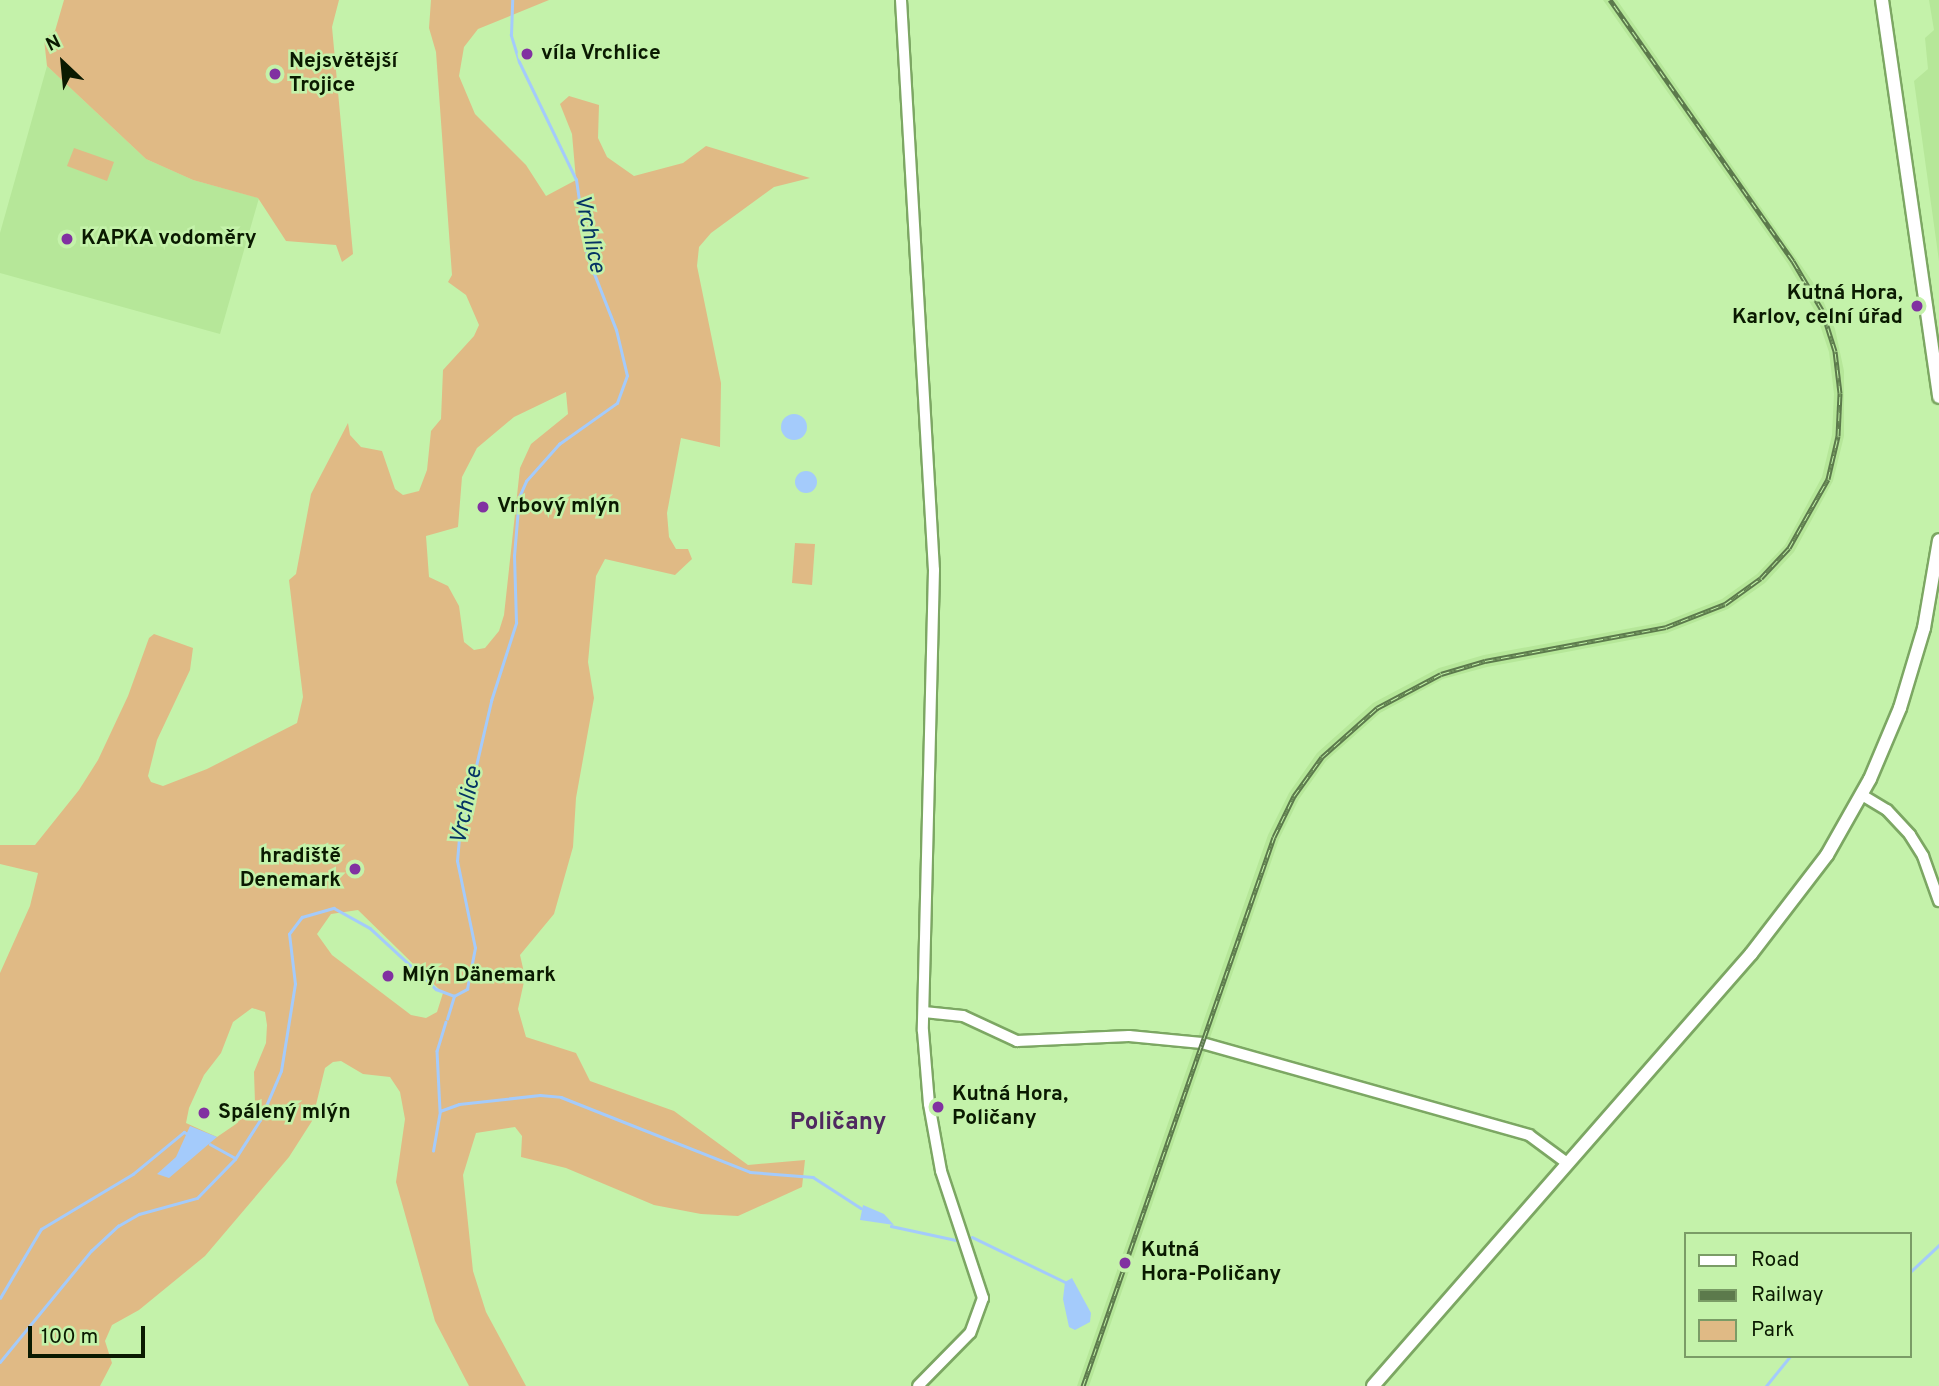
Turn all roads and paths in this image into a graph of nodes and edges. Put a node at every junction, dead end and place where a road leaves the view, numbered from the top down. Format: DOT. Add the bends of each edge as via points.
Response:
graph roads {
  1 [pos="901,0"];
  2 [pos="1882,0"];
  3 [pos="1939,397"];
  4 [pos="1939,540"];
  5 [pos="1862,795"];
  6 [pos="1939,901"];
  7 [pos="924,1012"];
  8 [pos="1567,1163"];
  9 [pos="918,1386"];
  10 [pos="1373,1386"];
  1 -- 7 [label="street" via="934,558"];
  2 -- 3 [label="main road"];
  4 -- 5 [label="main road" via="1924,628 1909,681"];
  5 -- 6 [label="street" via="1887,810 1910,835"];
  5 -- 8 [label="main road" via="1783,916"];
  7 -- 8 [label="street" via="963,1016 1017,1041 1129,1035 1202,1043 1529,1135"];
  7 -- 9 [label="street" via="934,1135 983,1306 970,1333"];
  8 -- 10 [label="main road"];
}
